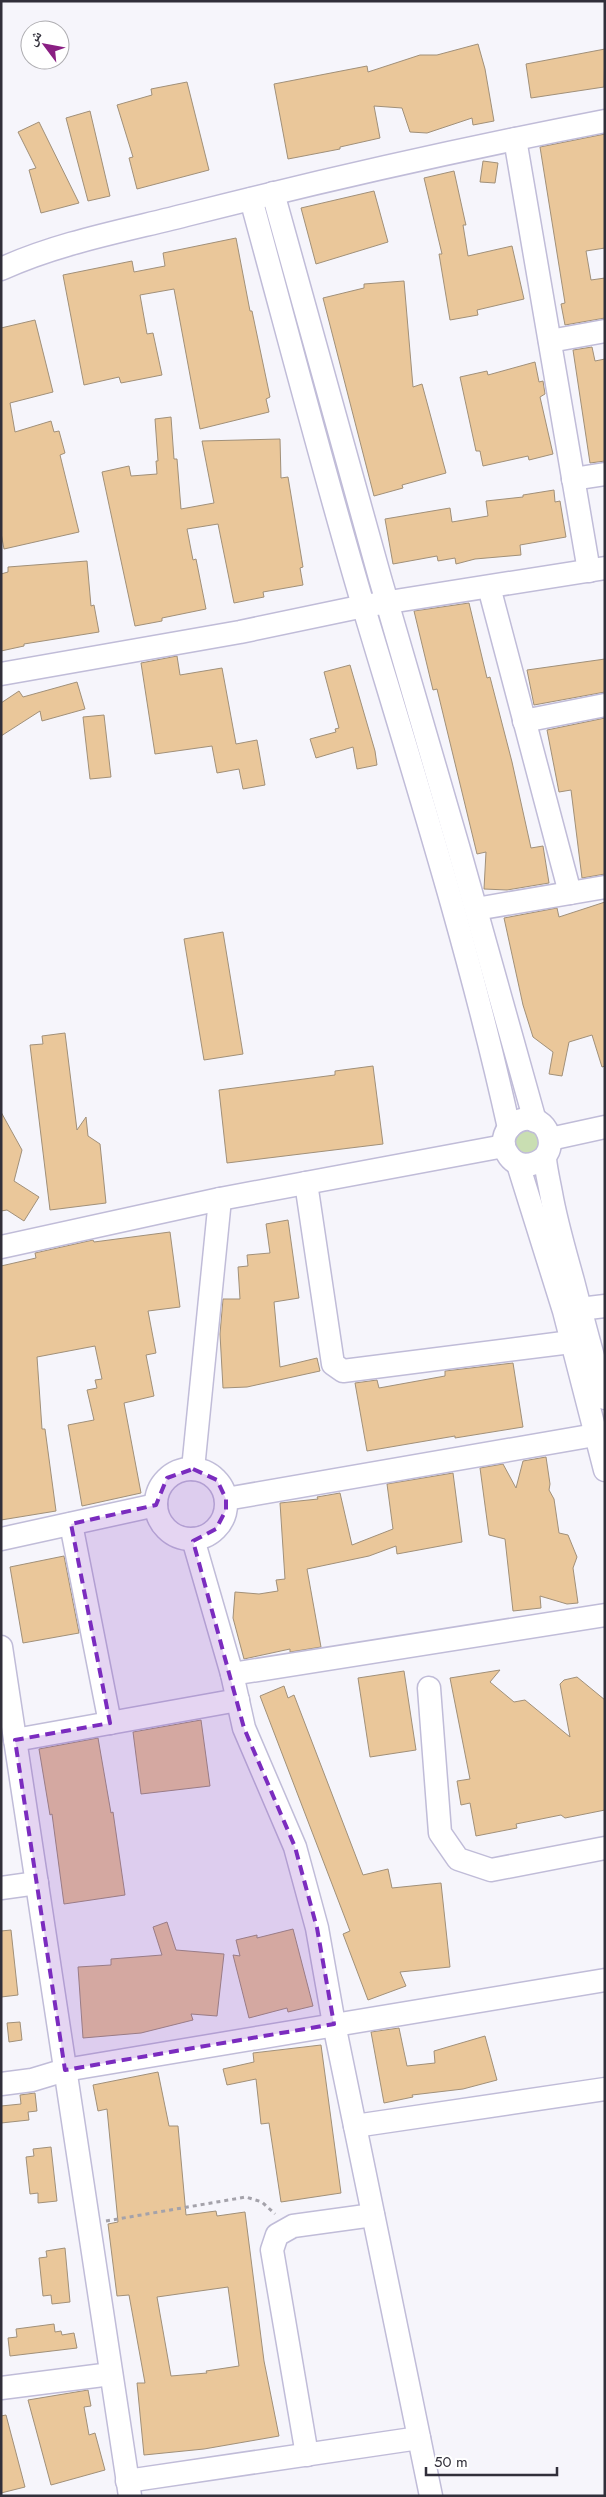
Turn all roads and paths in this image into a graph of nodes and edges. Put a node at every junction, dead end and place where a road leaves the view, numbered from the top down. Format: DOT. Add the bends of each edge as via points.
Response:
graph roads {
  1 [pos="605,121"];
  2 [pos="515,139"];
  3 [pos="273,193"];
  4 [pos="251,199"];
  5 [pos="1,269"];
  6 [pos="605,331"];
  7 [pos="550,341"];
  8 [pos="605,474"];
  9 [pos="574,479"];
  10 [pos="597,569"];
  11 [pos="489,587"];
  12 [pos="388,604"];
  13 [pos="364,606"];
  14 [pos="1,674"];
  15 [pos="605,705"];
  16 [pos="524,721"];
  17 [pos="605,887"];
  18 [pos="570,893"];
  19 [pos="476,909"];
  20 [pos="535,1121"];
  21 [pos="605,1127"];
  22 [pos="507,1137"];
  23 [pos="547,1148"];
  24 [pos="518,1164"];
  25 [pos="306,1183"];
  26 [pos="220,1199"];
  27 [pos="1,1247"];
  28 [pos="605,1306"];
  29 [pos="580,1309"];
  30 [pos="571,1342"];
  31 [pos="605,1398"];
  32 [pos="595,1435"];
  33 [pos="193,1469"];
  34 [pos="605,1470"];
  35 [pos="226,1499"];
  36 [pos="156,1505"];
  37 [pos="71,1524"];
  38 [pos="1,1539"];
  39 [pos="193,1539"];
  40 [pos="605,1615"];
  41 [pos="1,1647"];
  42 [pos="232,1674"];
  43 [pos="429,1688"];
  44 [pos="4,1690"];
  45 [pos="238,1700"];
  46 [pos="110,1723"];
  47 [pos="15,1740"];
  48 [pos="605,1848"];
  49 [pos="37,1883"];
  50 [pos="1,1888"];
  51 [pos="605,1980"];
  52 [pos="334,2024"];
  53 [pos="65,2070"];
  54 [pos="1,2084"];
  55 [pos="605,2090"];
  56 [pos="355,2126"];
  57 [pos="373,2215"];
  58 [pos="88,2224"];
  59 [pos="277,2235"];
  60 [pos="111,2374"];
  61 [pos="1,2388"];
  62 [pos="419,2438"];
  63 [pos="307,2454"];
  64 [pos="125,2492"];
  65 [pos="431,2496"];
  1 -- 2 [label="street"];
  2 -- 3 [label="street"];
  2 -- 7 [label="street"];
  3 -- 4 [label="street"];
  3 -- 12 [label="street"];
  4 -- 5 [label="street" via="74,244"];
  4 -- 13 [label="street"];
  6 -- 7 [label="street"];
  7 -- 9 [label="street"];
  8 -- 9 [label="street"];
  9 -- 10 [label="street"];
  10 -- 11 [label="street"];
  11 -- 12 [label="street"];
  11 -- 16 [label="street"];
  12 -- 13 [label="street"];
  12 -- 19 [label="street"];
  13 -- 14 [label="street" via="240,632"];
  13 -- 22 [label="street" via="496,1071"];
  15 -- 16 [label="street"];
  16 -- 18 [label="street"];
  17 -- 18 [label="street"];
  18 -- 19 [label="street"];
  19 -- 20 [label="street"];
  20 -- 22 [label="street" via="522,1120"];
  20 -- 23 [label="street" via="546,1129"];
  21 -- 23 [label="street"];
  22 -- 24 [label="street" via="511,1160"];
  22 -- 25 [label="street"];
  23 -- 24 [label="street" via="538,1163"];
  23 -- 29 [label="street" via="554,1211"];
  24 -- 30 [label="street"];
  25 -- 26 [label="street"];
  25 -- 30 [label="street" via="333,1364 342,1371"];
  26 -- 27 [label="street"];
  26 -- 33 [label="street"];
  28 -- 29 [label="street"];
  29 -- 31 [label="street"];
  30 -- 32 [label="street"];
  32 -- 34 [label="street"];
  32 -- 35 [label="street"];
  33 -- 35 [label="street" via="210,1474 217,1480"];
  33 -- 36 [label="street" via="167,1478 161,1485"];
  35 -- 39 [label="street" via="222,1520 216,1529"];
  36 -- 37 [label="street"];
  36 -- 39 [label="street" via="162,1524 169,1532"];
  37 -- 38 [label="street"];
  37 -- 46 [label="street"];
  39 -- 42 [label="street"];
  40 -- 42 [label="street"];
  41 -- 44 [label="street"];
  42 -- 45 [label="street"];
  43 -- 48 [label="street" via="440,1833 458,1859 491,1870"];
  44 -- 47 [label="street"];
  45 -- 46 [label="street"];
  45 -- 52 [label="street" via="244,1728 294,1847 317,1928"];
  46 -- 47 [label="street"];
  47 -- 49 [label="street"];
  49 -- 50 [label="street"];
  49 -- 53 [label="street"];
  51 -- 52 [label="street"];
  52 -- 53 [label="street"];
  52 -- 56 [label="street"];
  53 -- 54 [label="street" via="32,2080"];
  53 -- 58 [label="street"];
  55 -- 56 [label="street"];
  56 -- 57 [label="street"];
  57 -- 59 [label="street" via="293,2226"];
  57 -- 62 [label="street"];
  58 -- 59 [label="path" via="246,2197 262,2202 275,2213"];
  58 -- 60 [label="street"];
  59 -- 63 [label="street" via="272,2250"];
  60 -- 61 [label="street"];
  60 -- 64 [label="street"];
  62 -- 63 [label="street"];
  62 -- 65 [label="street"];
  63 -- 64 [label="street"];
}
